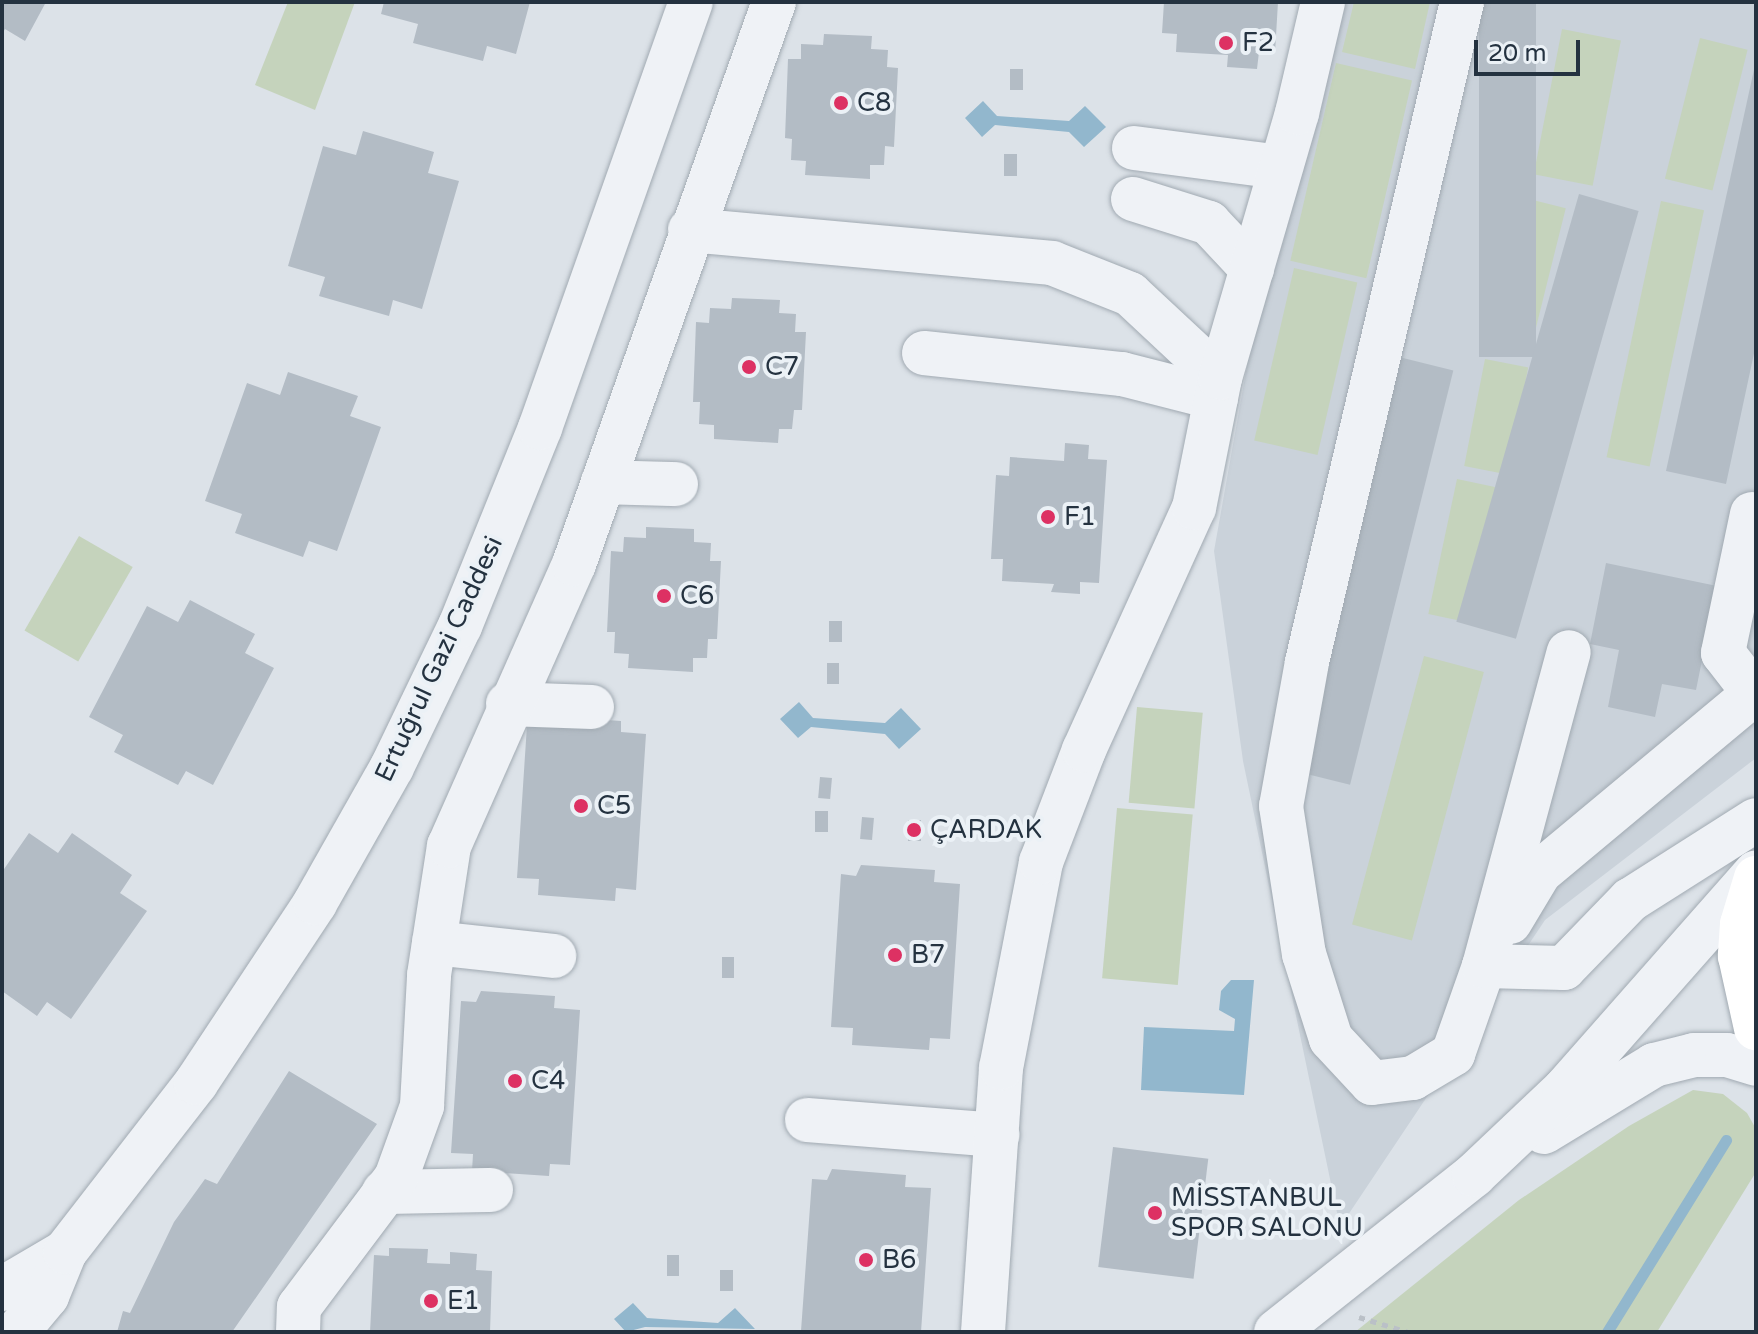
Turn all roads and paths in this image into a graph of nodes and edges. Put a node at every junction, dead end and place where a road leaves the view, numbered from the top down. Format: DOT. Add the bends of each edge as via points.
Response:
graph roads {
  1 [pos="691,2"];
  2 [pos="774,2"];
  3 [pos="1323,2"];
  4 [pos="1462,2"];
  5 [pos="1134,148"];
  6 [pos="1281,167"];
  7 [pos="1133,199"];
  8 [pos="690,230"];
  9 [pos="1252,269"];
  10 [pos="924,353"];
  11 [pos="1218,388"];
  12 [pos="603,482"];
  13 [pos="676,484"];
  14 [pos="1752,514"];
  15 [pos="1569,652"];
  16 [pos="1755,693"];
  17 [pos="508,704"];
  18 [pos="592,707"];
  19 [pos="1756,820"];
  20 [pos="1756,875"];
  21 [pos="434,943"];
  22 [pos="554,956"];
  23 [pos="1484,966"];
  24 [pos="1756,1028"];
  25 [pos="1756,1064"];
  26 [pos="807,1120"];
  27 [pos="997,1135"];
  28 [pos="1474,1175"];
  29 [pos="491,1190"];
  30 [pos="384,1192"];
  31 [pos="65,1252"];
  32 [pos="2,1289"];
  33 [pos="17,1332"];
  34 [pos="298,1332"];
  35 [pos="983,1332"];
  36 [pos="1276,1332"];
  1 -- 31 [label="street, Ertuğrul Gazi Caddesi" via="540,428 460,626 392,767 315,903 196,1083"];
  2 -- 8 [label="street"];
  3 -- 6 [label="street"];
  4 -- 23 [label="street" via="1307,662 1281,806 1304,954 1331,1039 1372,1083 1413,1078 1453,1054"];
  5 -- 6 [label="street"];
  6 -- 9 [label="street"];
  7 -- 9 [label="street" via="1209,223"];
  8 -- 11 [label="street" via="1052,263 1130,294"];
  8 -- 12 [label="street"];
  9 -- 11 [label="street"];
  10 -- 11 [label="street"];
  11 -- 27 [label="street" via="1194,508 1084,750 1041,862 1001,1068"];
  12 -- 13 [label="street"];
  12 -- 17 [label="street" via="574,564"];
  14 -- 16 [label="street" via="1723,653"];
  15 -- 23 [label="street"];
  16 -- 23 [label="street" via="1540,872"];
  17 -- 18 [label="street"];
  17 -- 21 [label="street" via="449,846"];
  19 -- 23 [label="street" via="1630,900 1564,968"];
  20 -- 24 [label="main road" via="1742,924 1740,956"];
  20 -- 28 [label="street" via="1684,949 1598,1054"];
  21 -- 22 [label="street"];
  21 -- 30 [label="street" via="422,1106 396,1178"];
  25 -- 28 [label="street" via="1727,1055 1694,1055 1654,1065"];
  26 -- 27 [label="street"];
  27 -- 35 [label="street"];
  28 -- 36 [label="street"];
  29 -- 30 [label="street"];
  30 -- 34 [label="street" via="299,1307"];
  31 -- 32 [label="street"];
  31 -- 33 [label="street" via="47,1296"];
}
